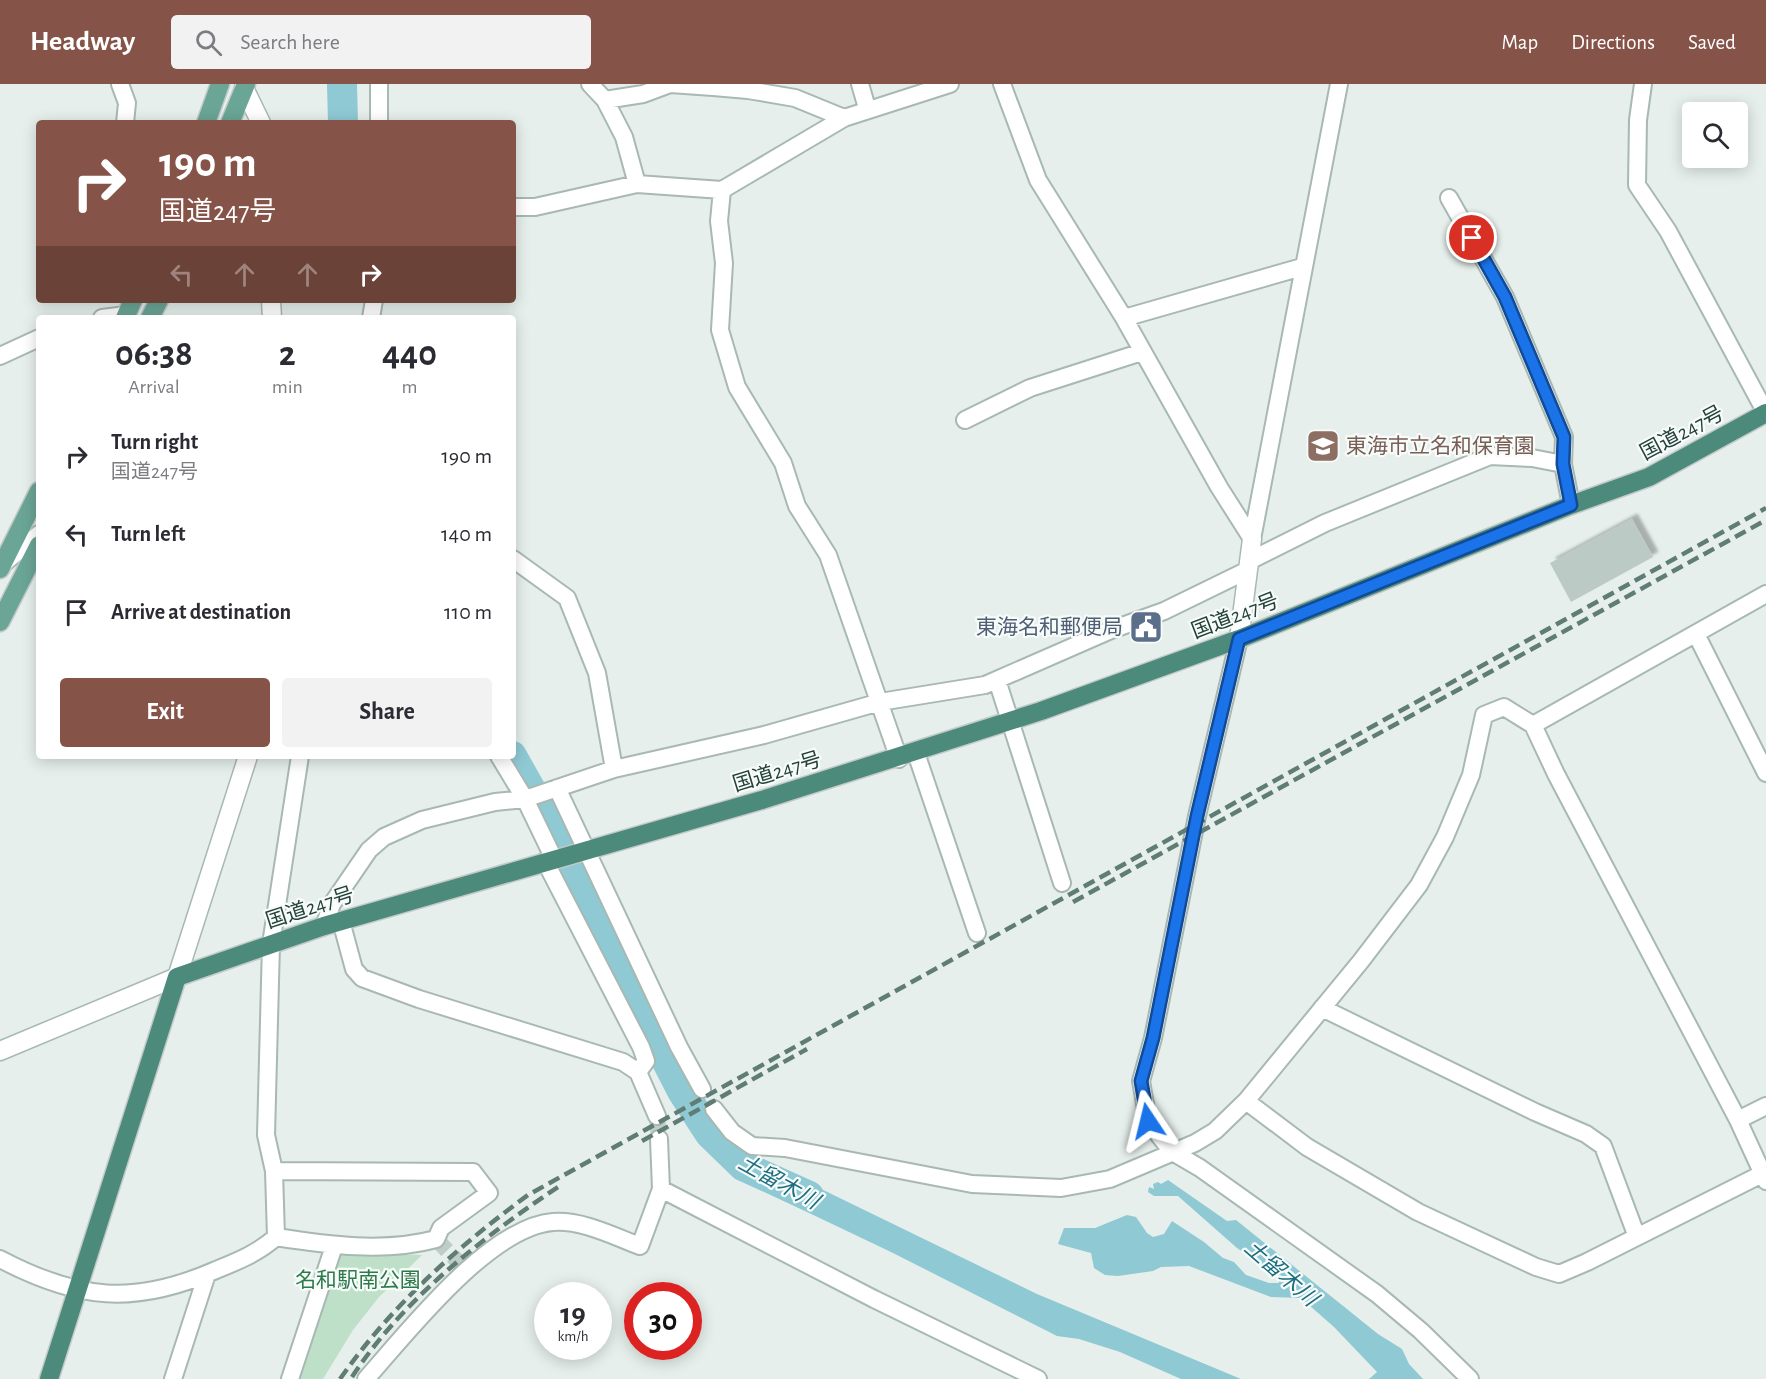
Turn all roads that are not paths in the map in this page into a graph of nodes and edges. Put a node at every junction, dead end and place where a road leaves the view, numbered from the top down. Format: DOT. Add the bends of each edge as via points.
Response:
graph roads {
  1 [pos="120,84"];
  2 [pos="220,84"];
  3 [pos="590,84"];
  4 [pos="860,84"];
  5 [pos="950,84"];
  6 [pos="1002,84"];
  7 [pos="1340,84"];
  8 [pos="1643,84"];
  9 [pos="381,85"];
  10 [pos="245,86"];
  11 [pos="605,100"];
  12 [pos="867,108"];
  13 [pos="844,118"];
  14 [pos="125,120"];
  15 [pos="207,120"];
  16 [pos="231,120"];
  17 [pos="260,120"];
  18 [pos="379,120"];
  19 [pos="637,184"];
  20 [pos="722,190"];
  21 [pos="1449,198"];
  22 [pos="516,207"];
  23 [pos="1302,267"];
  24 [pos="128,311"];
  25 [pos="113,315"];
  26 [pos="1124,318"];
  27 [pos="36,339"];
  28 [pos="1142,352"];
  29 [pos="0,356"];
  30 [pos="1766,413"];
  31 [pos="965,420"];
  32 [pos="1563,464"];
  33 [pos="36,497"];
  34 [pos="1571,505"];
  35 [pos="36,537"];
  36 [pos="1252,539"];
  37 [pos="36,550"];
  38 [pos="516,561"];
  39 [pos="1248,565"];
  40 [pos="1,566"];
  41 [pos="1766,594"];
  42 [pos="0,622"];
  43 [pos="1696,634"];
  44 [pos="1239,639"];
  45 [pos="997,680"];
  46 [pos="880,702"];
  47 [pos="1011,721"];
  48 [pos="1533,725"];
  49 [pos="908,756"];
  50 [pos="247,759"];
  51 [pos="300,759"];
  52 [pos="502,759"];
  53 [pos="614,768"];
  54 [pos="1766,772"];
  55 [pos="554,789"];
  56 [pos="525,798"];
  57 [pos="583,853"];
  58 [pos="549,860"];
  59 [pos="1062,884"];
  60 [pos="332,924"];
  61 [pos="977,933"];
  62 [pos="271,944"];
  63 [pos="177,977"];
  64 [pos="1322,1008"];
  65 [pos="0,1051"];
  66 [pos="638,1072"];
  67 [pos="702,1089"];
  68 [pos="1246,1101"];
  69 [pos="1766,1106"];
  70 [pos="714,1109"];
  71 [pos="657,1116"];
  72 [pos="1738,1120"];
  73 [pos="659,1139"];
  74 [pos="1172,1151"];
  75 [pos="274,1171"];
  76 [pos="1764,1178"];
  77 [pos="662,1190"];
  78 [pos="276,1237"];
  79 [pos="1637,1237"];
  80 [pos="334,1246"];
  81 [pos="0,1259"];
  82 [pos="207,1274"];
  83 [pos="79,1290"];
  84 [pos="49,1379"];
  85 [pos="173,1379"];
  86 [pos="290,1379"];
  87 [pos="366,1379"];
  88 [pos="1038,1379"];
  89 [pos="1470,1379"];
  1 -- 14 [label="street" via="127,103"];
  2 -- 15 [label="main road"];
  3 -- 11 [label="street"];
  4 -- 12 [label="street"];
  5 -- 12 [label="street"];
  6 -- 26 [label="street" via="1038,180"];
  7 -- 23 [label="street"];
  8 -- 30 [label="street" via="1637,185 1668,231"];
  9 -- 18 [label="street"];
  10 -- 16 [label="main road"];
  10 -- 17 [label="street"];
  11 -- 13 [label="street" via="643,94 670,84 713,87 795,98"];
  11 -- 19 [label="street" via="624,136"];
  12 -- 13 [label="street"];
  13 -- 20 [label="street"];
  19 -- 20 [label="street"];
  19 -- 22 [label="street" via="536,207"];
  20 -- 46 [label="street" via="720,330 729,362 737,387 783,464 797,506 828,555"];
  21 -- 32 [label="street" via="1505,297 1564,437"];
  23 -- 26 [label="street"];
  23 -- 36 [label="street"];
  24 -- 25 [label="street"];
  26 -- 28 [label="street"];
  27 -- 29 [label="street"];
  28 -- 31 [label="street" via="1030,388"];
  28 -- 36 [label="street"];
  30 -- 34 [label="highway, 国道247号" via="1649,477"];
  32 -- 34 [label="street"];
  32 -- 39 [label="street" via="1490,456 1325,522"];
  33 -- 40 [label="main road"];
  34 -- 44 [label="highway, 国道247号"];
  35 -- 40 [label="street"];
  36 -- 39 [label="street"];
  37 -- 42 [label="main road"];
  38 -- 53 [label="street" via="567,598 597,673"];
  39 -- 44 [label="street"];
  39 -- 45 [label="street" via="1164,611"];
  41 -- 43 [label="street"];
  43 -- 48 [label="street"];
  43 -- 54 [label="street"];
  44 -- 47 [label="highway, 国道247号"];
  44 -- 74 [label="street" via="1141,1081 1148,1121"];
  45 -- 46 [label="street"];
  45 -- 47 [label="street"];
  46 -- 49 [label="street"];
  46 -- 53 [label="street" via="764,735"];
  47 -- 49 [label="highway, 国道247号"];
  47 -- 59 [label="street"];
  48 -- 64 [label="street" via="1504,707 1484,715 1471,775 1419,885"];
  48 -- 72 [label="street"];
  49 -- 57 [label="highway, 国道247号"];
  49 -- 61 [label="street"];
  50 -- 63 [label="street"];
  51 -- 62 [label="street"];
  52 -- 56 [label="street"];
  53 -- 55 [label="street"];
  55 -- 56 [label="street"];
  55 -- 57 [label="street"];
  56 -- 58 [label="street"];
  56 -- 60 [label="street" via="422,820 384,837 369,850 332,904"];
  57 -- 58 [label="highway, 国道247号"];
  57 -- 67 [label="street"];
  58 -- 60 [label="highway, 国道247号"];
  58 -- 66 [label="street" via="641,1047 646,1061"];
  60 -- 62 [label="highway, 国道247号"];
  60 -- 66 [label="street" via="362,978 623,1062"];
  62 -- 63 [label="highway, 国道247号"];
  62 -- 75 [label="street" via="266,1135"];
  63 -- 65 [label="street"];
  63 -- 83 [label="highway"];
  64 -- 68 [label="street"];
  64 -- 79 [label="street" via="1586,1134 1603,1146"];
  66 -- 71 [label="street"];
  68 -- 74 [label="street" via="1215,1131"];
  68 -- 79 [label="street" via="1307,1147 1418,1212 1536,1267 1559,1274"];
  69 -- 72 [label="street"];
  70 -- 74 [label="street" via="732,1132 752,1146 785,1148 972,1184 1061,1188 1110,1179"];
  72 -- 76 [label="street"];
  73 -- 77 [label="street"];
  74 -- 89 [label="street" via="1377,1294"];
  75 -- 78 [label="street"];
  75 -- 80 [label="street" via="473,1172 489,1193 441,1228 436,1239 419,1244"];
  76 -- 79 [label="street"];
  77 -- 87 [label="street" via="640,1246 586,1226 552,1222 519,1233 465,1269"];
  77 -- 88 [label="street"];
  78 -- 80 [label="street"];
  78 -- 82 [label="street" via="260,1251"];
  80 -- 86 [label="street"];
  81 -- 83 [label="street" via="38,1279"];
  82 -- 83 [label="street" via="154,1291 110,1295"];
  82 -- 85 [label="street"];
  83 -- 84 [label="highway"];
}
